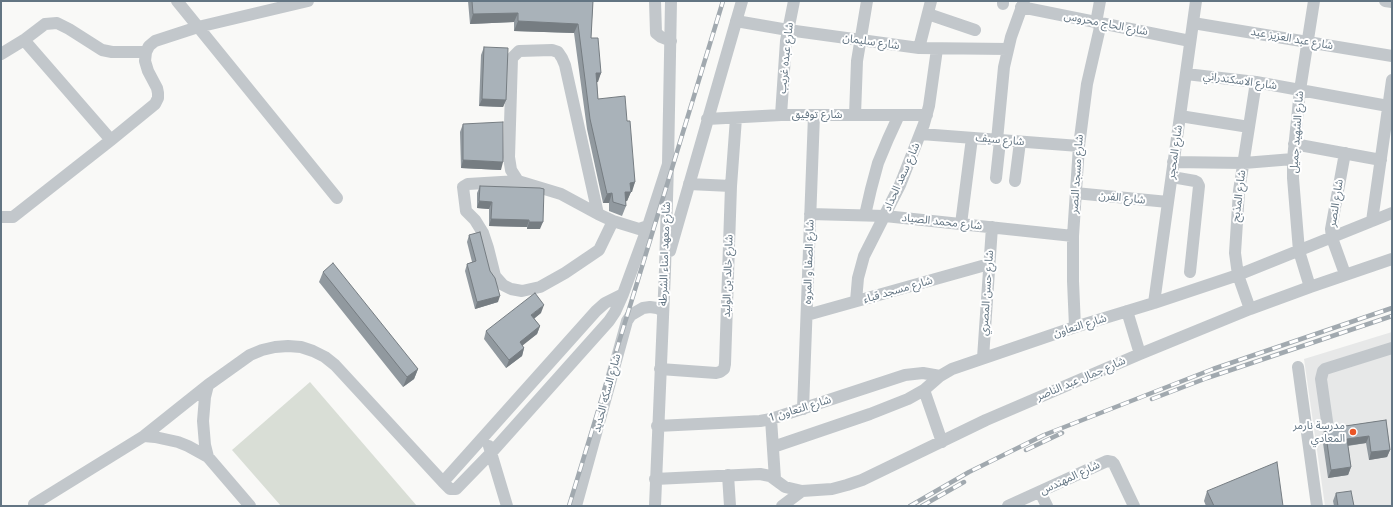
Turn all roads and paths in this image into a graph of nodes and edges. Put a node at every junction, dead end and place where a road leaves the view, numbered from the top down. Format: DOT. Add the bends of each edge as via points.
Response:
graph roads {
  1 [pos="177,1"];
  2 [pos="308,1"];
  3 [pos="655,1"];
  4 [pos="671,1"];
  5 [pos="742,1"];
  6 [pos="794,1"];
  7 [pos="867,1"];
  8 [pos="932,1"];
  9 [pos="1100,1"];
  10 [pos="1196,1"];
  11 [pos="1314,1"];
  12 [pos="1385,1"];
  13 [pos="1392,2"];
  14 [pos="1022,4"];
  15 [pos="928,14"];
  16 [pos="736,21"];
  17 [pos="1099,23"];
  18 [pos="1193,23"];
  19 [pos="198,28"];
  20 [pos="788,30"];
  21 [pos="976,30"];
  22 [pos="24,40"];
  23 [pos="860,40"];
  24 [pos="670,41"];
  25 [pos="1190,41"];
  26 [pos="1308,42"];
  27 [pos="920,48"];
  28 [pos="937,49"];
  29 [pos="1008,49"];
  30 [pos="146,52"];
  31 [pos="1,54"];
  32 [pos="1392,56"];
  33 [pos="1186,74"];
  34 [pos="1256,82"];
  35 [pos="1392,82"];
  36 [pos="1300,90"];
  37 [pos="1388,106"];
  38 [pos="814,115"];
  39 [pos="855,115"];
  40 [pos="899,115"];
  41 [pos="927,115"];
  42 [pos="781,116"];
  43 [pos="1180,116"];
  44 [pos="736,118"];
  45 [pos="707,119"];
  46 [pos="1249,127"];
  47 [pos="921,134"];
  48 [pos="972,138"];
  49 [pos="111,140"];
  50 [pos="999,140"];
  51 [pos="1020,142"];
  52 [pos="1294,144"];
  53 [pos="1079,146"];
  54 [pos="1344,153"];
  55 [pos="1293,159"];
  56 [pos="1381,160"];
  57 [pos="1174,162"];
  58 [pos="1244,163"];
  59 [pos="668,164"];
  60 [pos="1172,177"];
  61 [pos="996,178"];
  62 [pos="1015,180"];
  63 [pos="518,181"];
  64 [pos="689,184"];
  65 [pos="731,186"];
  66 [pos="1075,193"];
  67 [pos="337,198"];
  68 [pos="1168,202"];
  69 [pos="1392,213"];
  70 [pos="598,214"];
  71 [pos="810,214"];
  72 [pos="865,215"];
  73 [pos="885,216"];
  74 [pos="1,217"];
  75 [pos="614,221"];
  76 [pos="1372,221"];
  77 [pos="961,224"];
  78 [pos="648,226"];
  79 [pos="992,227"];
  80 [pos="1073,236"];
  81 [pos="1332,238"];
  82 [pos="1299,251"];
  83 [pos="1392,260"];
  84 [pos="989,264"];
  85 [pos="665,270"];
  86 [pos="1190,272"];
  87 [pos="1345,274"];
  88 [pos="1238,275"];
  89 [pos="1310,286"];
  90 [pos="623,294"];
  91 [pos="856,301"];
  92 [pos="1154,304"];
  93 [pos="1250,309"];
  94 [pos="663,311"];
  95 [pos="1127,312"];
  96 [pos="806,315"];
  97 [pos="1075,327"];
  98 [pos="1392,348"];
  99 [pos="1140,354"];
  100 [pos="983,358"];
  101 [pos="1298,367"];
  102 [pos="660,369"];
  103 [pos="940,376"];
  104 [pos="1321,379"];
  105 [pos="1300,384"];
  106 [pos="208,385"];
  107 [pos="924,390"];
  108 [pos="803,410"];
  109 [pos="771,419"];
  110 [pos="657,426"];
  111 [pos="1328,428"];
  112 [pos="485,435"];
  113 [pos="144,436"];
  114 [pos="942,442"];
  115 [pos="773,447"];
  116 [pos="491,453"];
  117 [pos="208,457"];
  118 [pos="728,475"];
  119 [pos="655,479"];
  120 [pos="775,479"];
  121 [pos="443,482"];
  122 [pos="802,491"];
  123 [pos="1040,492"];
  124 [pos="34,504"];
  125 [pos="786,505"];
  126 [pos="1131,505"];
  127 [pos="250,506"];
  128 [pos="507,506"];
  129 [pos="576,506"];
  130 [pos="655,506"];
  131 [pos="730,506"];
  132 [pos="1008,506"];
  133 [pos="1047,506"];
  134 [pos="1317,506"];
  1 -- 19 [label="street"];
  2 -- 19 [label="street"];
  3 -- 24 [label="street" via="656,33"];
  4 -- 24 [label="street, شارع معهد امناء الشرطة"];
  5 -- 16 [label="street"];
  6 -- 20 [label="street, شارع عبده غريب"];
  7 -- 23 [label="street"];
  8 -- 15 [label="street"];
  9 -- 17 [label="street, شارع مسجد النصر"];
  10 -- 18 [label="street, شارع المحجر"];
  11 -- 26 [label="street, شارع الشهيد جميل"];
  12 -- 13 [label="street"];
  14 -- 17 [label="street, شارع الحاج محروس"];
  14 -- 29 [label="street"];
  15 -- 21 [label="street"];
  15 -- 27 [label="street"];
  16 -- 20 [label="street, شارع سليمان"];
  16 -- 45 [label="street"];
  17 -- 25 [label="street, شارع الحاج محروس"];
  17 -- 53 [label="street, شارع مسجد النصر" via="1087,84"];
  18 -- 25 [label="street, شارع المحجر"];
  18 -- 26 [label="street, شارع عبد العزيز عيد"];
  19 -- 30 [label="street" via="155,41"];
  19 -- 67 [label="street"];
  20 -- 23 [label="street, شارع سليمان"];
  20 -- 42 [label="street, شارع عبده غريب" via="784,54"];
  22 -- 30 [label="street" via="45,24 57,23 102,50"];
  22 -- 31 [label="street"];
  22 -- 49 [label="street"];
  23 -- 27 [label="street, شارع سليمان"];
  23 -- 39 [label="street"];
  24 -- 59 [label="street, شارع معهد امناء الشرطة"];
  25 -- 33 [label="street, شارع المحجر"];
  26 -- 32 [label="street, شارع عبد العزيز عيد"];
  26 -- 36 [label="street, شارع الشهيد جميل"];
  27 -- 28 [label="street, شارع سليمان"];
  28 -- 29 [label="street, شارع سليمان"];
  28 -- 41 [label="street, شارع سعد الحداد"];
  29 -- 50 [label="street" via="1002,82"];
  30 -- 49 [label="street" via="145,61 157,88 158,98 155,104"];
  33 -- 34 [label="street, شارع الاسكندراني"];
  33 -- 43 [label="street, شارع المحجر"];
  34 -- 36 [label="street, شارع الاسكندراني"];
  34 -- 46 [label="street, شارع المذبح"];
  35 -- 37 [label="street"];
  36 -- 37 [label="street, شارع الاسكندراني"];
  36 -- 52 [label="street, شارع الشهيد جميل"];
  37 -- 56 [label="street"];
  38 -- 39 [label="street, شارع توفيق"];
  38 -- 42 [label="street, شارع توفيق"];
  38 -- 71 [label="street, شارع الصفا و المروه"];
  39 -- 40 [label="street, شارع توفيق"];
  40 -- 41 [label="street, شارع توفيق"];
  40 -- 72 [label="street" via="878,163"];
  41 -- 47 [label="street, شارع سعد الحداد"];
  42 -- 44 [label="street, شارع توفيق"];
  43 -- 46 [label="street"];
  43 -- 57 [label="street, شارع المحجر"];
  44 -- 45 [label="street, شارع توفيق"];
  44 -- 65 [label="street, شارع خالد بن الوليد"];
  45 -- 64 [label="street"];
  46 -- 58 [label="street, شارع المذبح"];
  47 -- 48 [label="street, شارع سيف"];
  47 -- 73 [label="street, شارع سعد الحداد"];
  48 -- 50 [label="street, شارع سيف"];
  48 -- 77 [label="street"];
  49 -- 74 [label="street" via="12,216"];
  50 -- 51 [label="street, شارع سيف"];
  50 -- 61 [label="street"];
  51 -- 53 [label="street, شارع سيف"];
  51 -- 62 [label="street"];
  52 -- 54 [label="street"];
  52 -- 55 [label="street, شارع الشهيد جميل"];
  53 -- 66 [label="street, شارع مسجد النصر"];
  54 -- 56 [label="street"];
  54 -- 81 [label="street, شارع النصر" via="1331,222"];
  55 -- 58 [label="street"];
  55 -- 82 [label="street, شارع الشهيد جميل"];
  56 -- 76 [label="street"];
  57 -- 58 [label="street"];
  57 -- 60 [label="street, شارع المحجر"];
  58 -- 88 [label="street, شارع المذبح" via="1236,221 1235,253"];
  59 -- 78 [label="street"];
  59 -- 85 [label="street, شارع معهد امناء الشرطة"];
  60 -- 68 [label="street, شارع المحجر"];
  60 -- 86 [label="street" via="1195,181 1199,186"];
  63 -- 70 [label="street" via="561,194"];
  63 -- 70 [label="street" via="511,170 509,156 512,58 519,51 552,50 558,52 565,65"];
  63 -- 75 [label="street" via="468,184 463,187 466,211 483,233 495,276 511,289 522,291 540,287 600,250"];
  64 -- 65 [label="street"];
  64 -- 85 [label="street"];
  65 -- 102 [label="street, شارع خالد بن الوليد" via="724,369 716,373"];
  66 -- 68 [label="street, شارع الفرن"];
  66 -- 80 [label="street, شارع مسجد النصر"];
  68 -- 92 [label="street, شارع المحجر"];
  69 -- 76 [label="street, شارع التعاون"];
  70 -- 75 [label="street"];
  71 -- 72 [label="street, شارع محمد الصياد"];
  71 -- 96 [label="street, شارع الصفا و المروه"];
  72 -- 73 [label="street, شارع محمد الصياد"];
  73 -- 77 [label="street, شارع محمد الصياد"];
  73 -- 91 [label="street, شارع سعد الحداد" via="862,262"];
  75 -- 78 [label="street" via="639,229"];
  76 -- 81 [label="street, شارع التعاون"];
  77 -- 79 [label="street, شارع محمد الصياد"];
  78 -- 90 [label="street"];
  79 -- 80 [label="street, شارع محمد الصياد"];
  79 -- 84 [label="street, شارع حسن المصري"];
  80 -- 97 [label="street, شارع مسجد النصر"];
  81 -- 82 [label="street, شارع التعاون"];
  81 -- 87 [label="street, شارع النصر"];
  82 -- 88 [label="street, شارع التعاون"];
  82 -- 89 [label="street, شارع الشهيد جميل"];
  83 -- 87 [label="street, شارع جمال عبد الناصر"];
  84 -- 91 [label="street, شارع مسجد قباء"];
  84 -- 100 [label="street, شارع حسن المصري"];
  85 -- 94 [label="street, شارع معهد امناء الشرطة"];
  87 -- 89 [label="street, شارع جمال عبد الناصر"];
  88 -- 92 [label="street, شارع التعاون"];
  88 -- 93 [label="street, شارع المذبح"];
  89 -- 93 [label="street, شارع جمال عبد الناصر"];
  90 -- 112 [label="street" via="604,303 596,311"];
  90 -- 116 [label="street" via="609,321"];
  91 -- 96 [label="street, شارع مسجد قباء"];
  92 -- 95 [label="street, شارع التعاون"];
  93 -- 99 [label="street, شارع جمال عبد الناصر"];
  94 -- 102 [label="street, شارع معهد امناء الشرطة"];
  94 -- 129 [label="street, شارع السكه الحديد" via="650,307 643,308 631,315 627,321"];
  95 -- 97 [label="street, شارع التعاون"];
  95 -- 99 [label="street"];
  96 -- 108 [label="street, شارع الصفا و المروه"];
  97 -- 100 [label="street, شارع التعاون"];
  98 -- 104 [label="street" via="1325,369"];
  99 -- 114 [label="street, شارع جمال عبد الناصر" via="986,420"];
  100 -- 103 [label="street, شارع التعاون" via="952,368"];
  101 -- 105 [label="street"];
  102 -- 110 [label="street, شارع معهد امناء الشرطة"];
  103 -- 107 [label="street, شارع التعاون"];
  103 -- 108 [label="street, شارع التعاون 1" via="923,373 905,375"];
  104 -- 105 [label="street"];
  104 -- 111 [label="street"];
  105 -- 134 [label="street"];
  106 -- 113 [label="street"];
  106 -- 117 [label="street" via="203,421"];
  106 -- 121 [label="street" via="250,355 262,350 288,346 313,351 335,364"];
  107 -- 114 [label="street"];
  107 -- 115 [label="street, شارع التعاون" via="870,414"];
  108 -- 109 [label="street, شارع التعاون 1"];
  109 -- 110 [label="street, شارع التعاون 1"];
  109 -- 115 [label="street"];
  110 -- 119 [label="street, شارع معهد امناء الشرطة"];
  112 -- 116 [label="street"];
  112 -- 121 [label="street"];
  113 -- 117 [label="street" via="178,442"];
  113 -- 124 [label="street"];
  114 -- 122 [label="street, شارع جمال عبد الناصر" via="862,480 832,489"];
  115 -- 120 [label="street"];
  116 -- 121 [label="street" via="456,489 450,489"];
  116 -- 128 [label="street"];
  117 -- 127 [label="street"];
  118 -- 119 [label="street, شارع جمال عبد الناصر"];
  118 -- 120 [label="street, شارع جمال عبد الناصر" via="765,474"];
  118 -- 131 [label="street"];
  119 -- 130 [label="street, شارع معهد امناء الشرطة"];
  120 -- 122 [label="street, شارع جمال عبد الناصر" via="785,487"];
  122 -- 125 [label="street"];
  123 -- 126 [label="street, شارع المهندس" via="1110,461 1114,464"];
  123 -- 132 [label="street, شارع المهندس"];
  123 -- 133 [label="street"];
}
